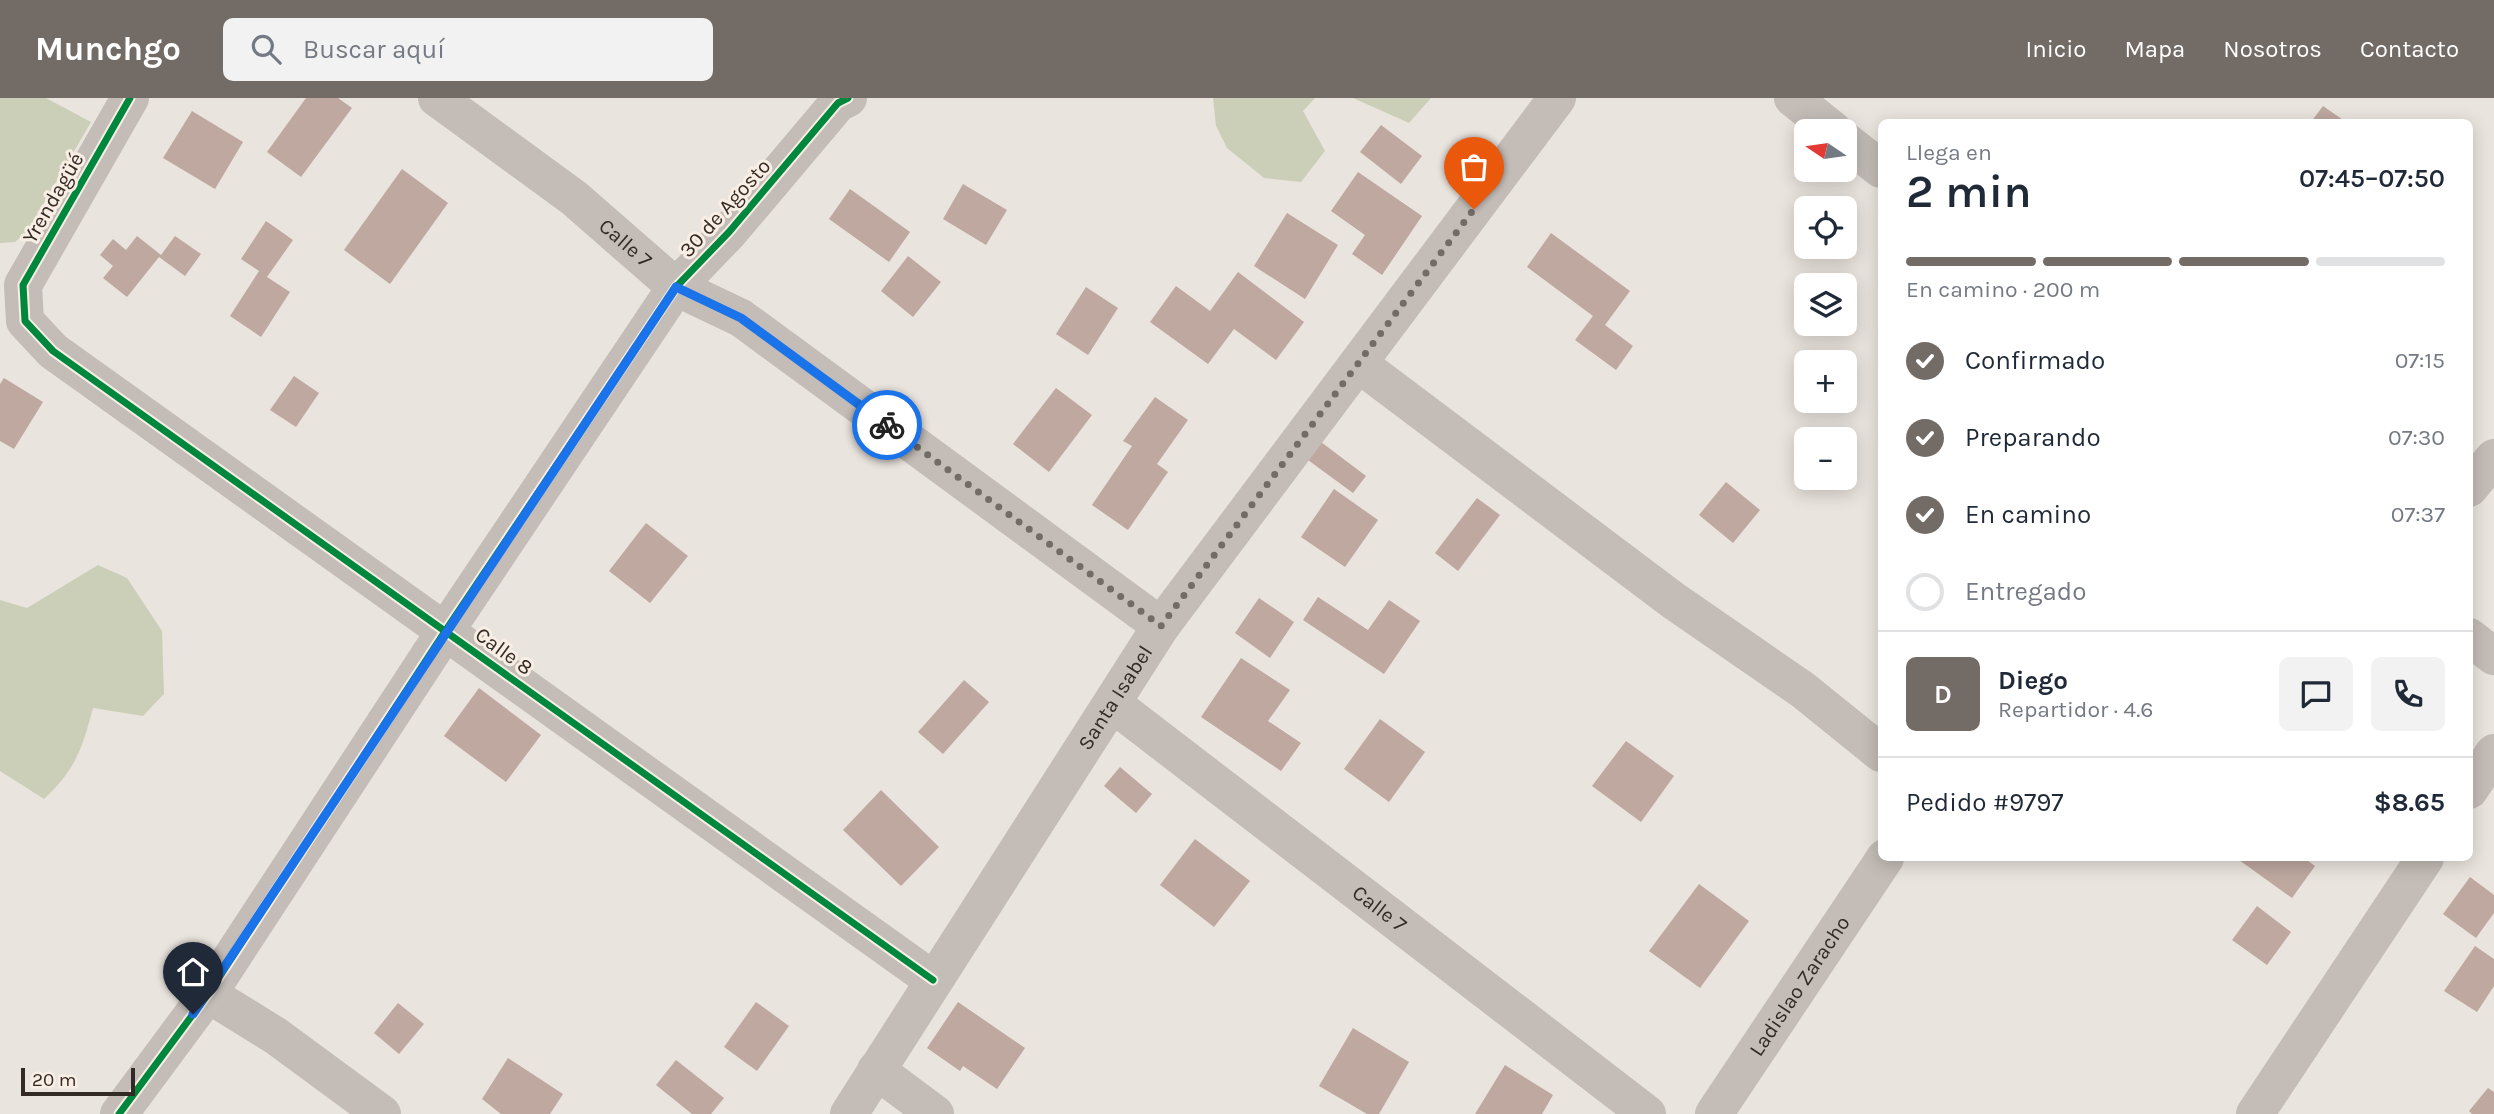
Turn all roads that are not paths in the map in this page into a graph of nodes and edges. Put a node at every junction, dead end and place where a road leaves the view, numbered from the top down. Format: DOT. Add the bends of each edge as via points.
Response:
graph roads {
  1 [pos="130,98"];
  2 [pos="437,98"];
  3 [pos="848,98"];
  4 [pos="1557,98"];
  5 [pos="1793,98"];
  6 [pos="1819,119"];
  7 [pos="1857,150"];
  8 [pos="1878,167"];
  9 [pos="676,287"];
  10 [pos="25,321"];
  11 [pos="1359,364"];
  12 [pos="2494,458"];
  13 [pos="2473,483"];
  14 [pos="1161,626"];
  15 [pos="446,630"];
  16 [pos="2473,640"];
  17 [pos="2494,656"];
  18 [pos="1113,704"];
  19 [pos="1878,751"];
  20 [pos="2494,753"];
  21 [pos="2473,784"];
  22 [pos="1883,861"];
  23 [pos="2423,861"];
  24 [pos="933,980"];
  25 [pos="208,994"];
  26 [pos="876,1070"];
  27 [pos="119,1114"];
  28 [pos="382,1114"];
  29 [pos="849,1114"];
  30 [pos="935,1114"];
  31 [pos="1647,1114"];
  32 [pos="1714,1114"];
  33 [pos="2255,1114"];
  1 -- 10 [label="street, Yrendagüé" via="23,285"];
  2 -- 9 [label="street, Calle 7" via="574,198"];
  3 -- 9 [label="street, 30 de Agosto" via="838,103"];
  4 -- 11 [label="street, Santa Isabel"];
  5 -- 6 [label="street"];
  7 -- 8 [label="street"];
  9 -- 14 [label="street, Calle 7" via="741,318"];
  9 -- 15 [label="street, 30 de Agosto"];
  10 -- 15 [label="street, Calle 8" via="53,351"];
  11 -- 14 [label="street, Santa Isabel"];
  11 -- 19 [label="street"];
  12 -- 13 [label="street"];
  14 -- 18 [label="street, Santa Isabel"];
  15 -- 24 [label="street, Calle 8"];
  15 -- 25 [label="street, 30 de Agosto"];
  16 -- 17 [label="street"];
  18 -- 24 [label="street, Santa Isabel"];
  18 -- 31 [label="street, Calle 7"];
  20 -- 21 [label="street"];
  22 -- 32 [label="street, Ladislao Zaracho"];
  23 -- 33 [label="street"];
  24 -- 26 [label="street, Santa Isabel"];
  25 -- 27 [label="street, 30 de Agosto"];
  25 -- 28 [label="street" via="276,1036"];
  26 -- 29 [label="street, Santa Isabel"];
  26 -- 30 [label="street"];
}
